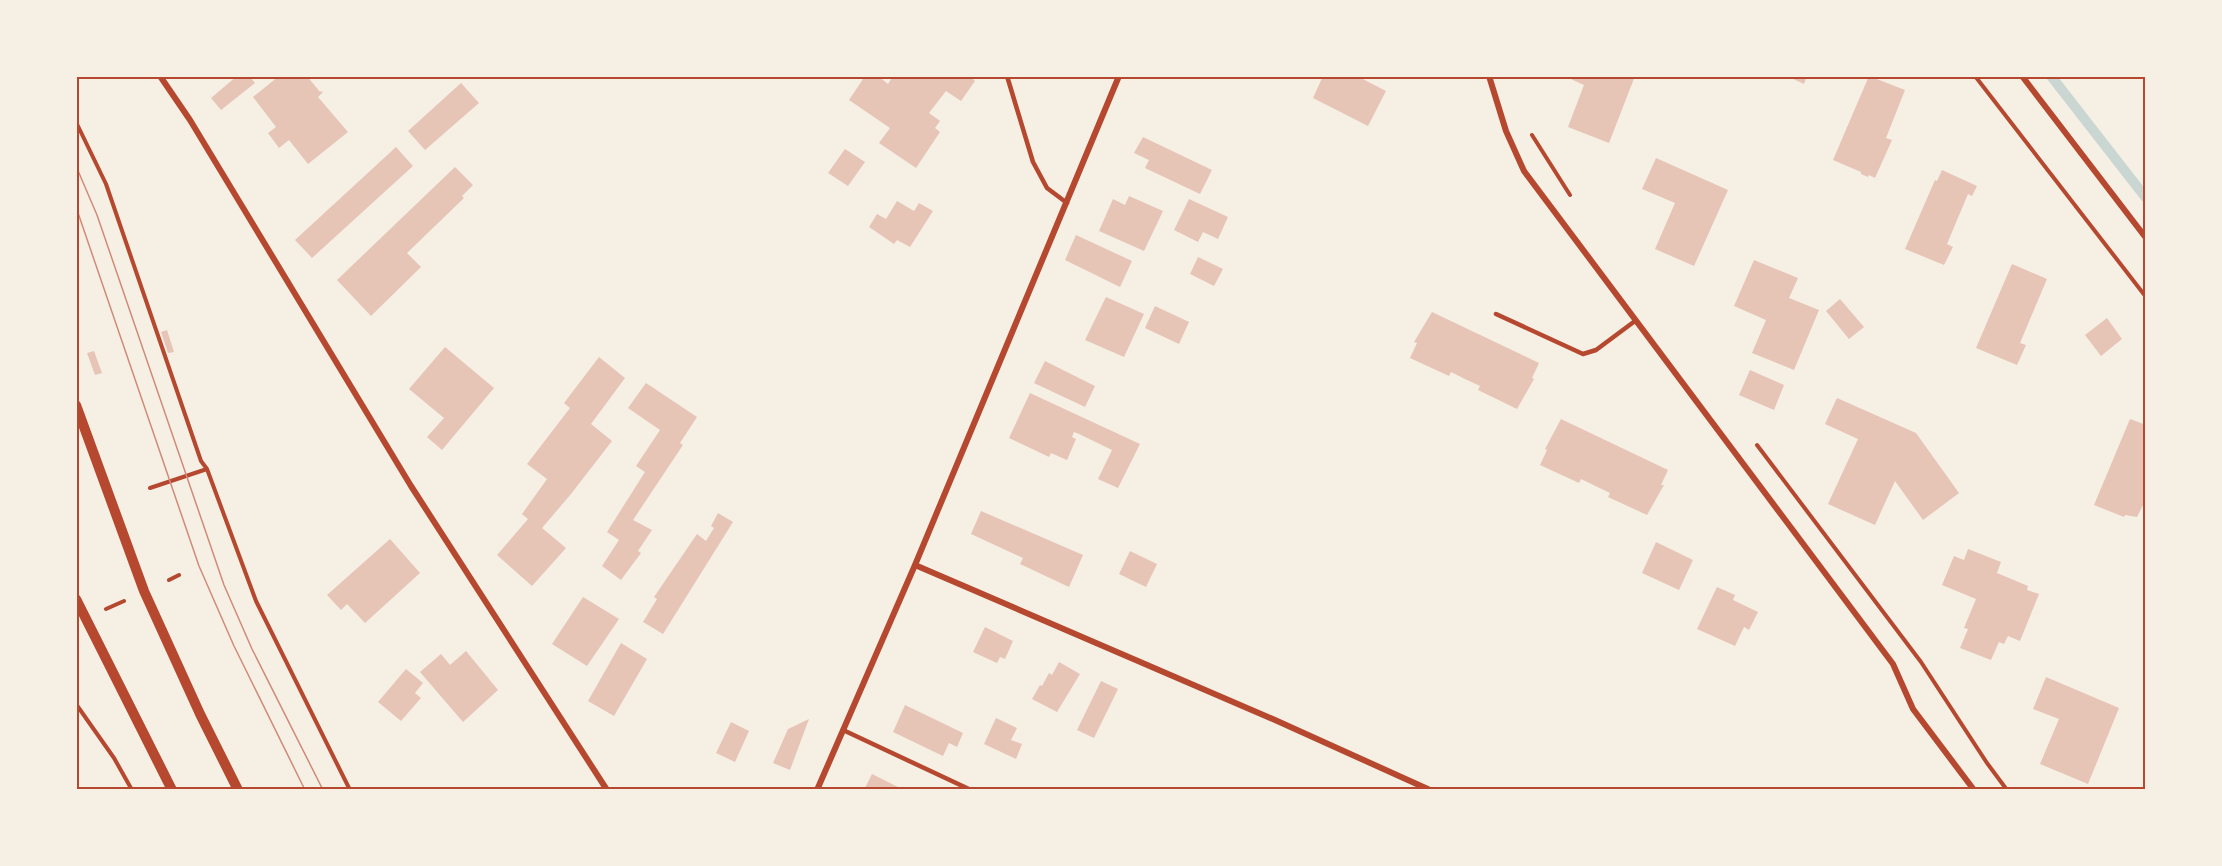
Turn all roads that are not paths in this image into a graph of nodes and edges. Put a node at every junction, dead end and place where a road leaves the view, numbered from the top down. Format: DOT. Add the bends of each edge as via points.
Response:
graph roads {
  1 [pos="160,76"];
  2 [pos="1007,76"];
  3 [pos="1119,76"];
  4 [pos="1489,76"];
  5 [pos="2022,76"];
  6 [pos="1067,203"];
  7 [pos="2145,238"];
  8 [pos="1496,314"];
  9 [pos="1635,321"];
  10 [pos="76,405"];
  11 [pos="915,565"];
  12 [pos="76,599"];
  13 [pos="843,730"];
  14 [pos="172,789"];
  15 [pos="238,789"];
  16 [pos="607,789"];
  17 [pos="818,789"];
  18 [pos="971,789"];
  19 [pos="1430,789"];
  20 [pos="1974,789"];
  1 -- 16 [label="street" via="411,486"];
  2 -- 6 [label="lane" via="1033,162 1047,188"];
  3 -- 6 [label="street"];
  4 -- 9 [label="street" via="1506,131 1524,171"];
  5 -- 7 [label="street"];
  6 -- 11 [label="street"];
  8 -- 9 [label="lane" via="1583,354 1596,350"];
  9 -- 20 [label="street" via="1893,664 1913,709"];
  10 -- 15 [label="street" via="144,591"];
  11 -- 13 [label="street"];
  11 -- 19 [label="street"];
  12 -- 14 [label="street"];
  13 -- 17 [label="street"];
  13 -- 18 [label="lane"];
}
